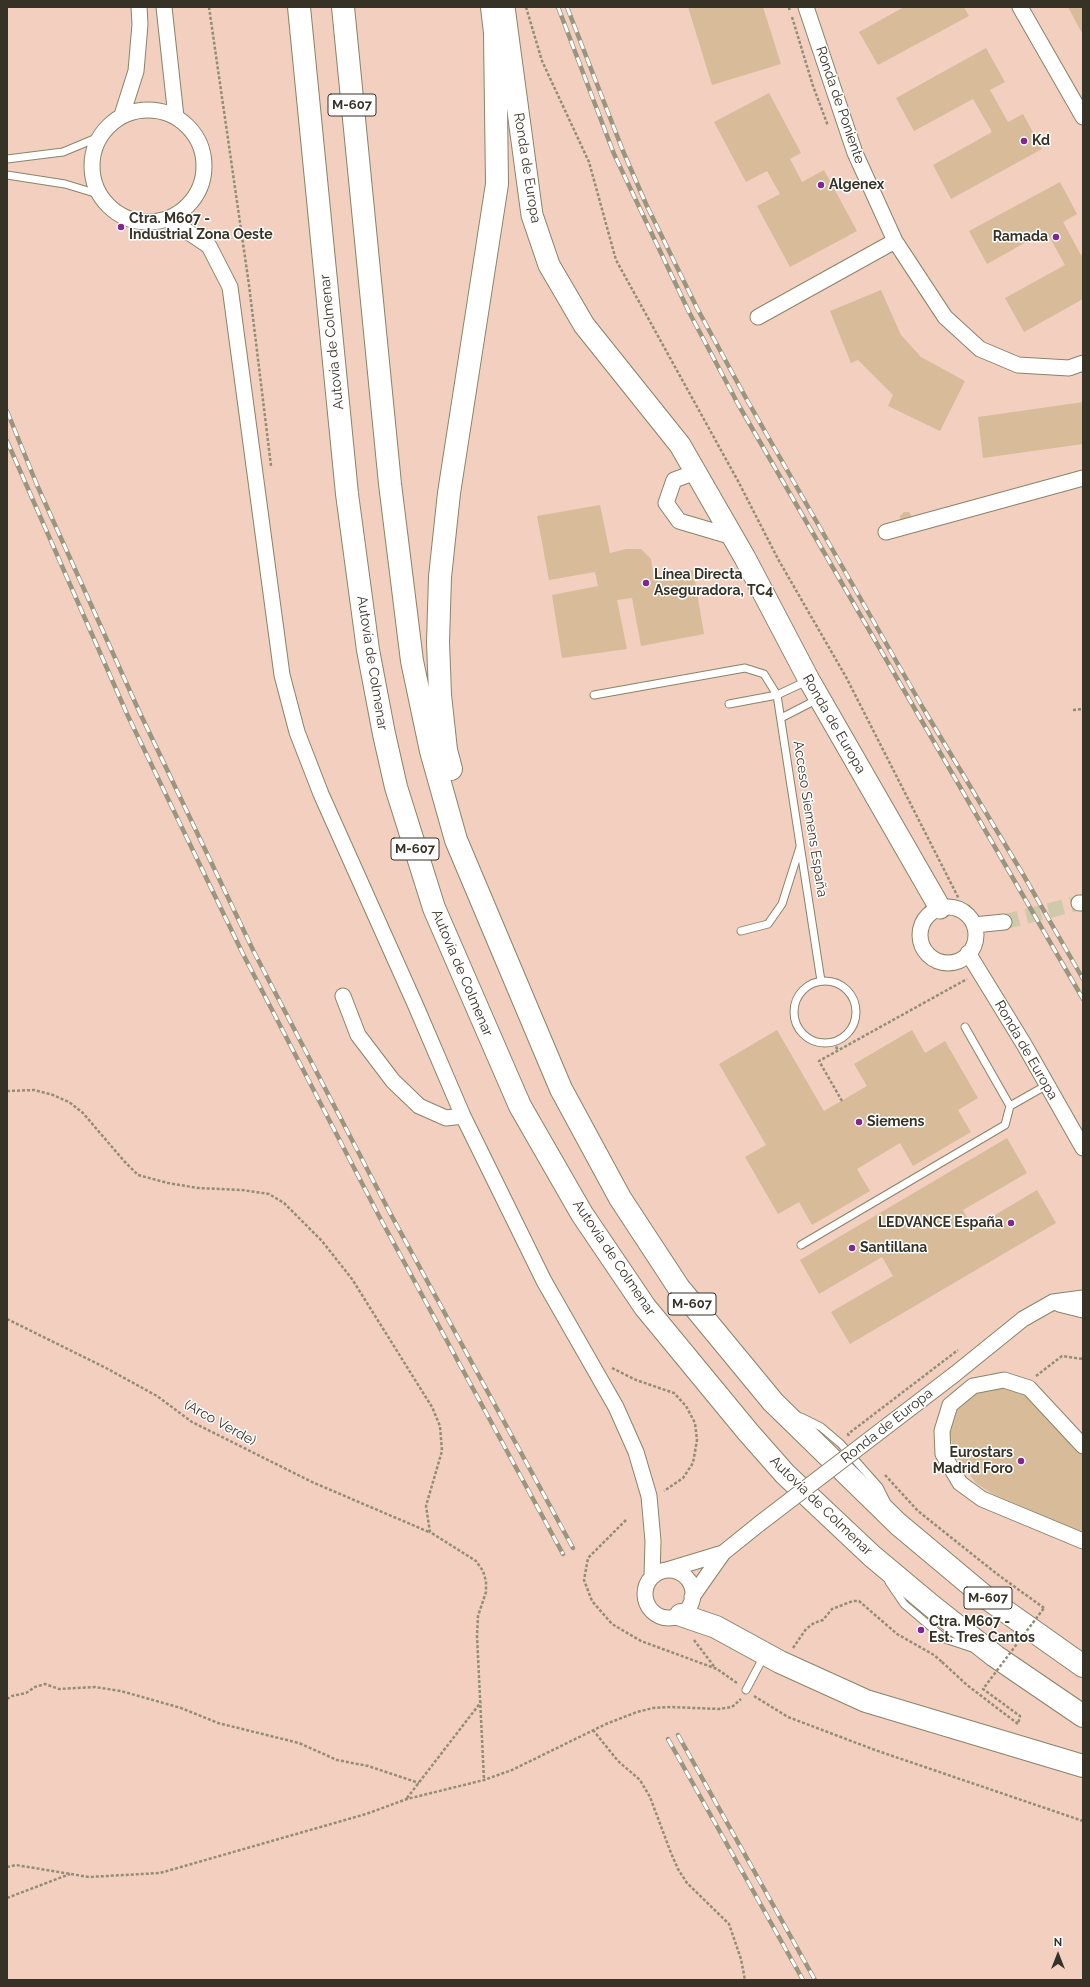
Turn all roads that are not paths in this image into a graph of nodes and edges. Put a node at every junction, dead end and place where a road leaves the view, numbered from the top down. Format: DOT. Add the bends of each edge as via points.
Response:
graph roads {
  1 [pos="139,7"];
  2 [pos="164,7"];
  3 [pos="298,7"];
  4 [pos="343,7"];
  5 [pos="492,7"];
  6 [pos="504,7"];
  7 [pos="806,7"];
  8 [pos="1020,7"];
  9 [pos="122,115"];
  10 [pos="176,116"];
  11 [pos="1083,117"];
  12 [pos="99,137"];
  13 [pos="7,159"];
  14 [pos="7,175"];
  15 [pos="98,194"];
  16 [pos="169,219"];
  17 [pos="895,241"];
  18 [pos="758,317"];
  19 [pos="1083,363"];
  20 [pos="696,472"];
  21 [pos="1083,478"];
  22 [pos="718,510"];
  23 [pos="696,528"];
  24 [pos="886,532"];
  25 [pos="733,537"];
  26 [pos="809,680"];
  27 [pos="594,695"];
  28 [pos="777,695"];
  29 [pos="819,698"];
  30 [pos="729,704"];
  31 [pos="781,718"];
  32 [pos="800,844"];
  33 [pos="482,905"];
  34 [pos="940,908"];
  35 [pos="1004,922"];
  36 [pos="974,924"];
  37 [pos="741,931"];
  38 [pos="968,953"];
  39 [pos="822,981"];
  40 [pos="343,996"];
  41 [pos="965,1027"];
  42 [pos="1047,1085"];
  43 [pos="1010,1106"];
  44 [pos="463,1116"];
  45 [pos="1083,1148"];
  46 [pos="801,1245"];
  47 [pos="1083,1298"];
  48 [pos="1053,1302"];
  49 [pos="1083,1310"];
  50 [pos="1083,1446"];
  51 [pos="1083,1541"];
  52 [pos="723,1552"];
  53 [pos="667,1570"];
  54 [pos="652,1577"];
  55 [pos="692,1596"];
  56 [pos="678,1616"];
  57 [pos="773,1658"];
  58 [pos="1083,1666"];
  59 [pos="746,1690"];
  60 [pos="1083,1716"];
  61 [pos="1083,1766"];
  1 -- 9 [label="street" via="136,71"];
  2 -- 10 [label="street"];
  3 -- 60 [label="highway, Autovía de Colmenar / M-607" via="347,494 368,650 384,734 396,787 434,908 520,1106 582,1214 645,1307 785,1474 872,1556 995,1656"];
  4 -- 33 [label="highway, M-607" via="390,484 412,661 431,751 456,840"];
  5 -- 33 [label="highway" via="495,33 497,184 449,492 440,577 438,642 446,750"];
  6 -- 20 [label="street, Ronda de Europa" via="532,215 549,265 584,325 680,445"];
  7 -- 17 [label="street, Ronda de Poniente" via="855,152"];
  8 -- 11 [label="street"];
  9 -- 10 [label="street" via="140,110 159,110"];
  9 -- 12 [label="street" via="109,124"];
  10 -- 16 [label="street" via="195,134 205,157 203,183 190,205"];
  12 -- 13 [label="lane" via="64,152"];
  12 -- 15 [label="street" via="92,156 92,175"];
  14 -- 15 [label="lane" via="65,184"];
  15 -- 16 [label="street" via="111,210 129,220 149,223"];
  16 -- 44 [label="street" via="209,246 230,286 282,675 297,732 321,794"];
  17 -- 18 [label="street"];
  17 -- 19 [label="street, Ronda de Poniente" via="945,317 980,349 1018,365 1069,368"];
  20 -- 22 [label="street, Ronda de Europa"];
  20 -- 23 [label="street" via="674,480 666,503 679,521"];
  21 -- 24 [label="street"];
  22 -- 23 [label="street"];
  22 -- 25 [label="street, Ronda de Europa"];
  23 -- 25 [label="street"];
  25 -- 26 [label="street, Ronda de Europa"];
  26 -- 28 [label="lane"];
  26 -- 29 [label="street, Ronda de Europa"];
  27 -- 28 [label="lane" via="745,668 764,674"];
  28 -- 30 [label="lane"];
  28 -- 31 [label="lane, Acceso Siemens España"];
  29 -- 31 [label="lane"];
  29 -- 34 [label="street, Ronda de Europa"];
  31 -- 32 [label="lane, Acceso Siemens España"];
  32 -- 37 [label="lane" via="782,904 768,924"];
  32 -- 39 [label="lane, Acceso Siemens España"];
  33 -- 58 [label="highway, M-607" via="561,1089 620,1198 679,1288 773,1402 898,1524 984,1596"];
  34 -- 36 [label="street" via="956,908 970,917"];
  34 -- 38 [label="street" via="931,912 921,927 922,945 934,959 943,962 961,959"];
  35 -- 36 [label="street"];
  36 -- 38 [label="street" via="975,940"];
  38 -- 42 [label="street, Ronda de Europa"];
  39 -- 39 [label="lane" via="803,990 795,1004 794,1018 799,1030 807,1038 819,1043 834,1042 844,1037 852,1028 856,1014 854,1000 846,989 833,982"];
  40 -- 44 [label="street" via="358,1035 393,1081 419,1106 446,1118"];
  41 -- 43 [label="lane"];
  42 -- 43 [label="lane"];
  42 -- 45 [label="street, Ronda de Europa"];
  43 -- 46 [label="lane" via="1005,1125"];
  44 -- 54 [label="street" via="504,1204 544,1281 616,1407 636,1452 649,1496 653,1541"];
  47 -- 48 [label="street, Ronda de Europa"];
  48 -- 49 [label="street"];
  48 -- 52 [label="street, Ronda de Europa, bridge" via="1023,1319"];
  50 -- 51 [label="street" via="1029,1388 1004,1380 973,1386 950,1405 942,1431 943,1454 960,1483 982,1499"];
  52 -- 53 [label="street, Ronda de Europa"];
  52 -- 55 [label="street, Ronda de Europa"];
  53 -- 54 [label="street"];
  53 -- 55 [label="street" via="683,1575 689,1581"];
  54 -- 56 [label="street" via="646,1588 646,1602 658,1615 666,1618"];
  55 -- 56 [label="street" via="686,1610"];
  56 -- 57 [label="highway" via="716,1627"];
  57 -- 59 [label="lane"];
  57 -- 61 [label="highway" via="866,1701"];
}
